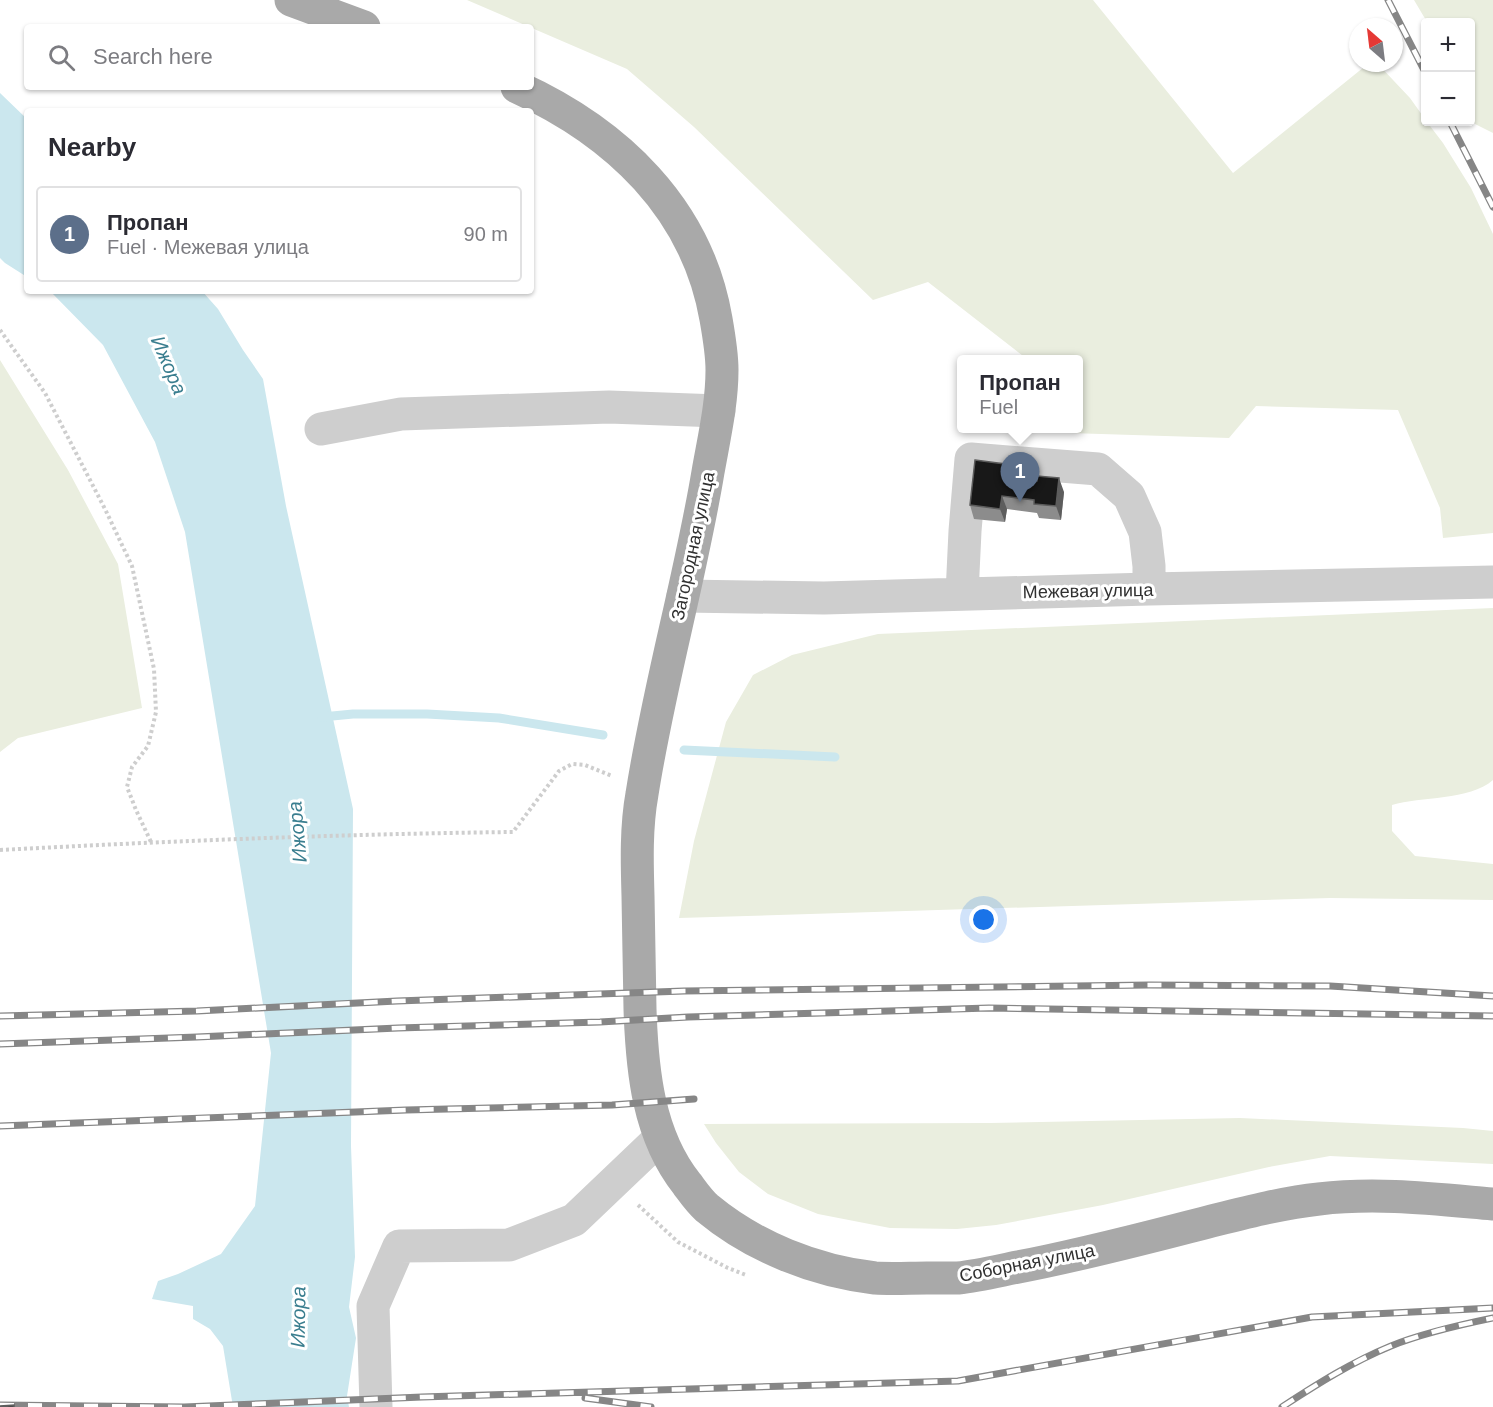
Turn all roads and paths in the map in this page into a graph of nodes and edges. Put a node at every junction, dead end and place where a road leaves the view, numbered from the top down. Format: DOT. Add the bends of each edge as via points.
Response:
graph roads {
  1 [pos="291,0"];
  2 [pos="356,24"];
  3 [pos="523,90"];
  4 [pos="0,330"];
  5 [pos="718,411"];
  6 [pos="321,429"];
  7 [pos="1493,582"];
  8 [pos="1149,589"];
  9 [pos="962,594"];
  10 [pos="683,596"];
  11 [pos="613,776"];
  12 [pos="151,842"];
  13 [pos="0,850"];
  14 [pos="647,1089"];
  15 [pos="660,1138"];
  16 [pos="1493,1204"];
  17 [pos="376,1407"];
  1 -- 2 [label="main road"];
  3 -- 5 [label="main road, Загородная улица" via="611,145 659,191 675,214 703,269 712,298 722,371"];
  4 -- 12 [label="path" via="45,393 132,566 154,669 156,712 148,746 132,767 127,787"];
  5 -- 6 [label="street" via="609,407 401,414"];
  5 -- 10 [label="main road, Загородная улица"];
  7 -- 8 [label="street, Межевая улица"];
  8 -- 9 [label="street, Межевая улица"];
  8 -- 9 [label="street" via="1145,532 1129,496 1098,469 971,459"];
  9 -- 10 [label="street, Межевая улица" via="824,598"];
  10 -- 14 [label="main road, Загородная улица" via="639,816 641,1039"];
  11 -- 12 [label="path" via="585,765 572,764 559,771 513,832"];
  12 -- 13 [label="path"];
  14 -- 15 [label="main road, Соборная улица"];
  15 -- 16 [label="main road, Соборная улица" via="677,1171 703,1204 737,1230 780,1253 826,1269 878,1278 961,1278 1317,1199 1410,1196"];
  15 -- 17 [label="street" via="574,1220 509,1245 399,1246 373,1306"];
}
